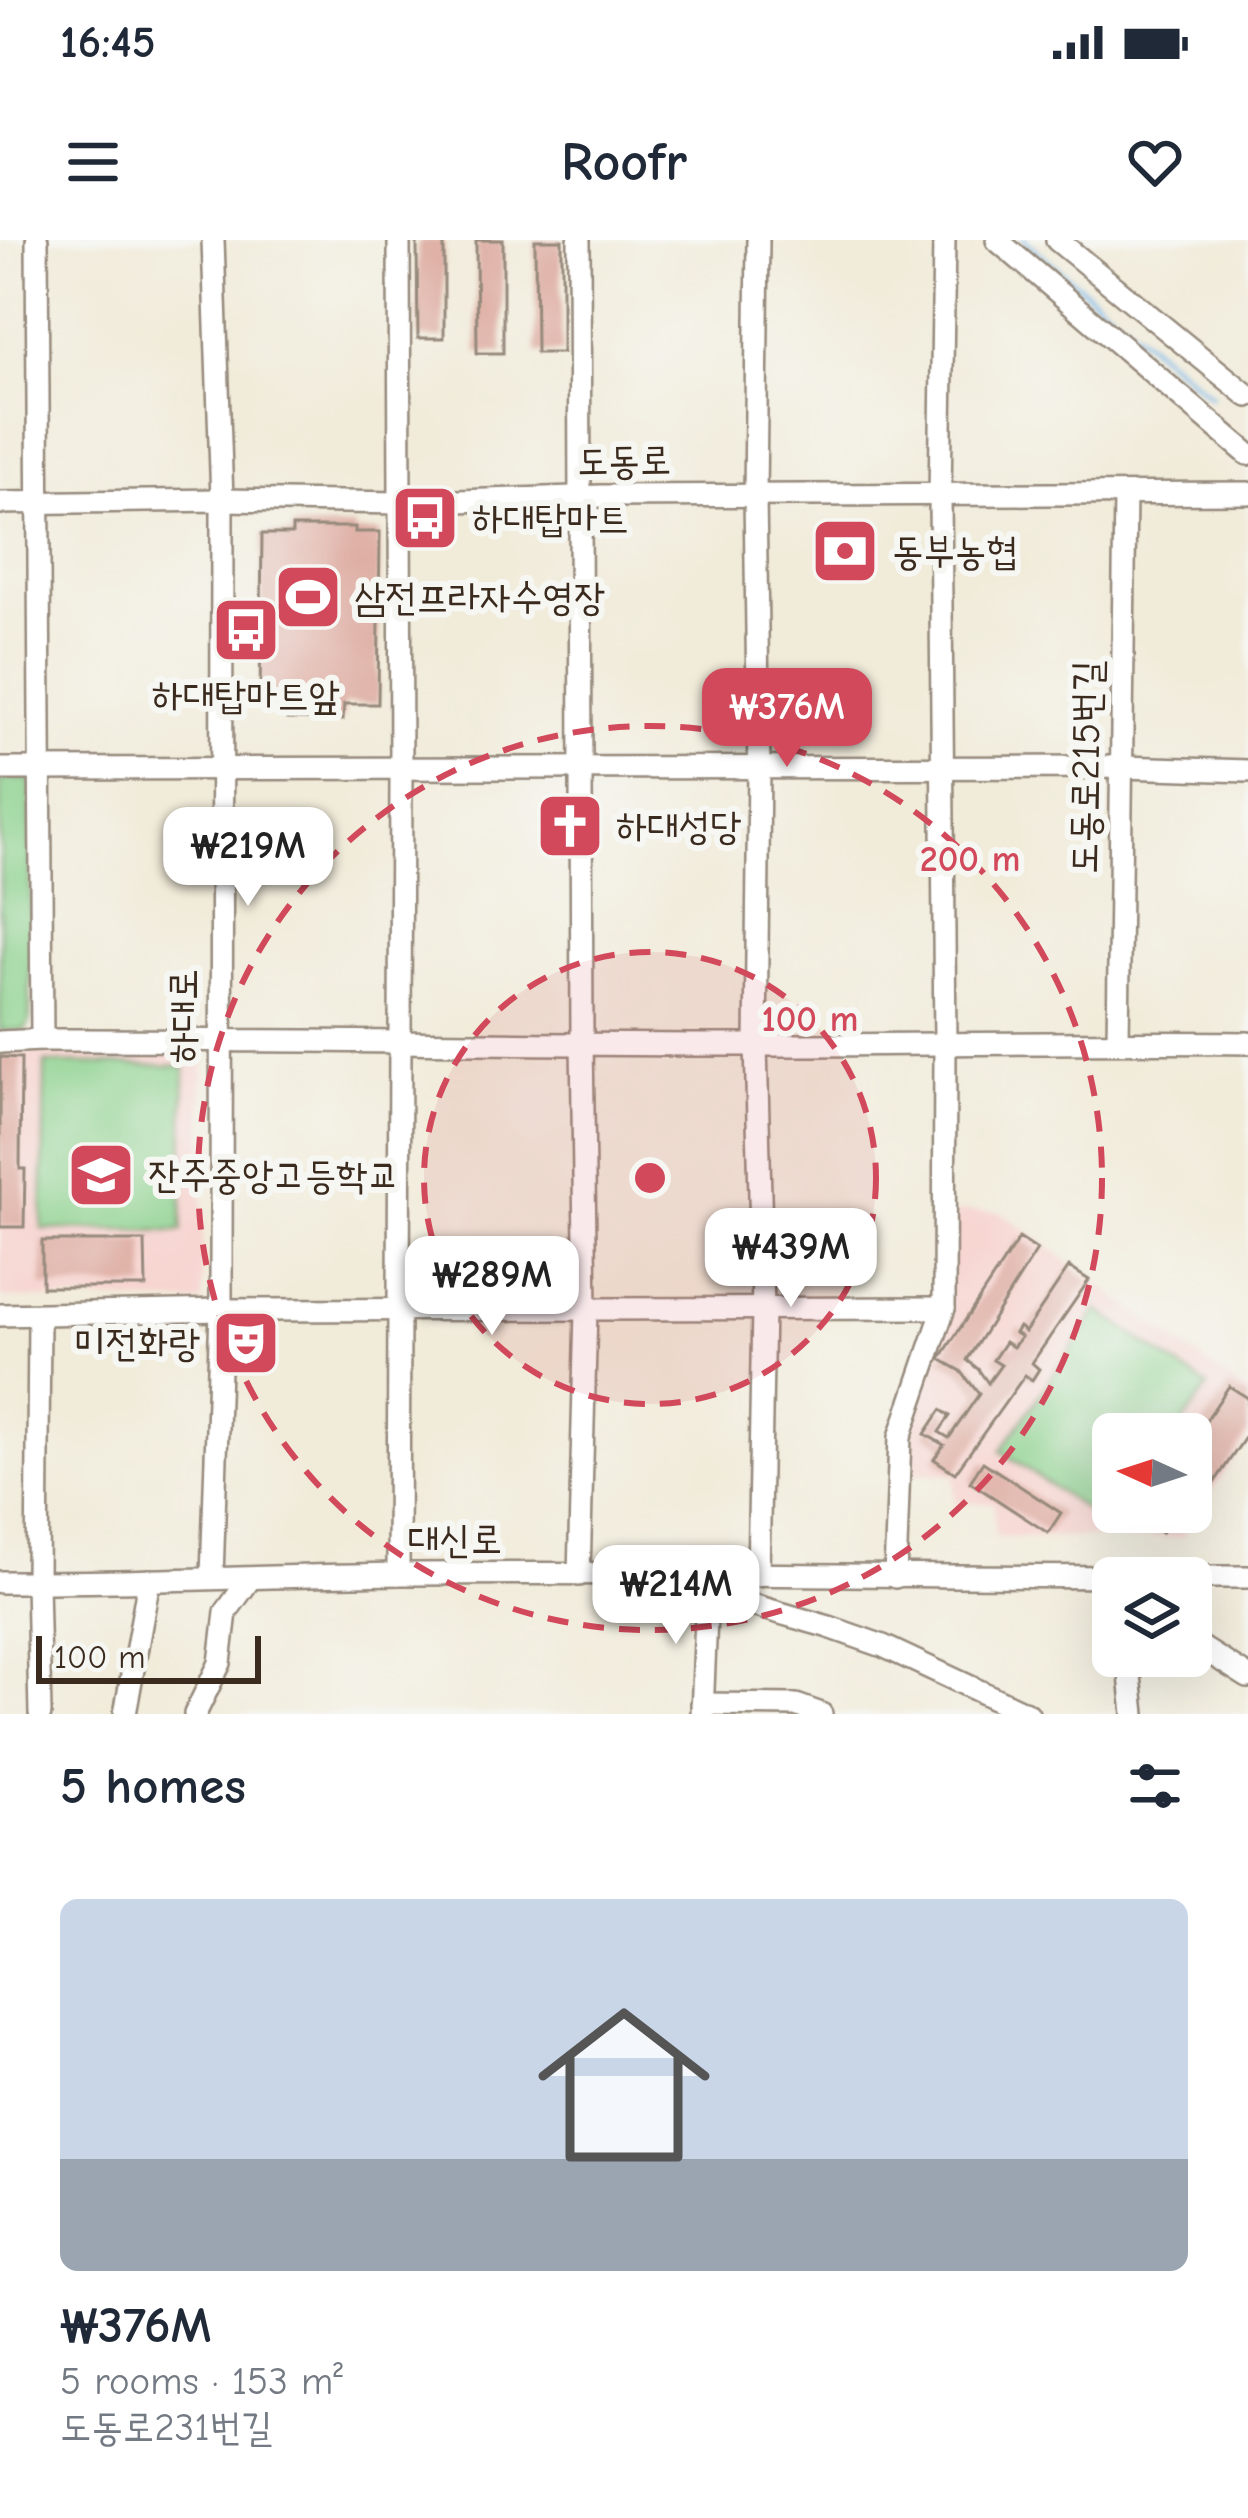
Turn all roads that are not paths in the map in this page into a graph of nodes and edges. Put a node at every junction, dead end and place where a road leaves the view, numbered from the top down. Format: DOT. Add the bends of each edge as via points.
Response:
graph roads {
  1 [pos="37,240"];
  2 [pos="213,240"];
  3 [pos="399,240"];
  4 [pos="580,240"];
  5 [pos="758,240"];
  6 [pos="944,240"];
  7 [pos="997,240"];
  8 [pos="1057,240"];
  9 [pos="1248,396"];
  10 [pos="1246,451"];
  11 [pos="1248,493"];
  12 [pos="1125,494"];
  13 [pos="578,496"];
  14 [pos="754,496"];
  15 [pos="940,496"];
  16 [pos="222,500"];
  17 [pos="0,503"];
  18 [pos="37,503"];
  19 [pos="399,503"];
  20 [pos="759,767"];
  21 [pos="1122,767"];
  22 [pos="0,769"];
  23 [pos="39,769"];
  24 [pos="220,770"];
  25 [pos="401,770"];
  26 [pos="582,770"];
  27 [pos="943,770"];
  28 [pos="1248,771"];
  29 [pos="219,1039"];
  30 [pos="41,1040"];
  31 [pos="399,1041"];
  32 [pos="1118,1041"];
  33 [pos="0,1042"];
  34 [pos="582,1042"];
  35 [pos="945,1043"];
  36 [pos="1248,1043"];
  37 [pos="756,1045"];
  38 [pos="763,1308"];
  39 [pos="944,1308"];
  40 [pos="221,1310"];
  41 [pos="400,1310"];
  42 [pos="586,1310"];
  43 [pos="0,1315"];
  44 [pos="39,1315"];
  45 [pos="398,1574"];
  46 [pos="579,1575"];
  47 [pos="758,1575"];
  48 [pos="212,1577"];
  49 [pos="895,1577"];
  50 [pos="1212,1577"];
  51 [pos="1248,1577"];
  52 [pos="1092,1578"];
  53 [pos="149,1580"];
  54 [pos="249,1580"];
  55 [pos="0,1582"];
  56 [pos="37,1582"];
  57 [pos="704,1582"];
  58 [pos="1212,1654"];
  59 [pos="1130,1677"];
  60 [pos="1248,1677"];
  61 [pos="989,1694"];
  62 [pos="702,1709"];
  63 [pos="40,1714"];
  64 [pos="125,1714"];
  65 [pos="195,1714"];
  66 [pos="821,1714"];
  67 [pos="972,1714"];
  68 [pos="1028,1714"];
  69 [pos="1134,1714"];
  1 -- 18 [label="street"];
  2 -- 16 [label="street, 하대로"];
  3 -- 19 [label="street"];
  4 -- 13 [label="street"];
  5 -- 14 [label="street"];
  6 -- 15 [label="street"];
  7 -- 10 [label="street"];
  8 -- 9 [label="street"];
  11 -- 12 [label="street, 도동로"];
  12 -- 15 [label="street, 도동로"];
  12 -- 21 [label="street, 도동로215번길"];
  13 -- 14 [label="street, 도동로"];
  13 -- 19 [label="street, 도동로"];
  13 -- 26 [label="street"];
  14 -- 15 [label="street, 도동로"];
  14 -- 20 [label="street"];
  15 -- 27 [label="street"];
  16 -- 18 [label="street, 도동로"];
  16 -- 19 [label="street, 도동로"];
  16 -- 24 [label="street, 하대로"];
  17 -- 18 [label="street, 도동로"];
  18 -- 23 [label="street"];
  19 -- 25 [label="street"];
  20 -- 26 [label="street"];
  20 -- 27 [label="street"];
  20 -- 37 [label="street"];
  21 -- 27 [label="street"];
  21 -- 28 [label="street"];
  21 -- 32 [label="street, 도동로215번길"];
  22 -- 23 [label="street"];
  23 -- 24 [label="street"];
  23 -- 30 [label="street"];
  24 -- 25 [label="street"];
  24 -- 29 [label="street, 하대로"];
  25 -- 26 [label="street"];
  25 -- 31 [label="street"];
  26 -- 34 [label="street"];
  27 -- 35 [label="street"];
  29 -- 30 [label="street"];
  29 -- 31 [label="street"];
  29 -- 40 [label="street, 하대로"];
  30 -- 33 [label="street"];
  31 -- 34 [label="street"];
  31 -- 41 [label="street"];
  32 -- 35 [label="street"];
  32 -- 36 [label="street"];
  34 -- 37 [label="street"];
  34 -- 42 [label="street"];
  35 -- 37 [label="street"];
  35 -- 39 [label="street"];
  37 -- 38 [label="street"];
  38 -- 39 [label="street"];
  38 -- 42 [label="street"];
  38 -- 47 [label="street"];
  39 -- 49 [label="street" via="900,1437"];
  40 -- 41 [label="street"];
  40 -- 44 [label="street"];
  40 -- 48 [label="street, 하대로"];
  41 -- 42 [label="street"];
  41 -- 45 [label="street"];
  42 -- 46 [label="street"];
  43 -- 44 [label="street"];
  44 -- 56 [label="street"];
  45 -- 46 [label="street, 대신로"];
  45 -- 54 [label="street, 대신로"];
  46 -- 57 [label="street, 대신로"];
  47 -- 49 [label="street, 대신로"];
  47 -- 57 [label="street, 대신로"];
  48 -- 53 [label="street, 대신로"];
  48 -- 54 [label="street, 대신로"];
  49 -- 52 [label="street, 대신로"];
  50 -- 51 [label="street, 대신로"];
  53 -- 56 [label="street, 대신로"];
  53 -- 64 [label="street"];
  54 -- 65 [label="street" via="226,1612 220,1663"];
  55 -- 56 [label="street, 대신로"];
  56 -- 63 [label="street"];
  57 -- 61 [label="street"];
  57 -- 62 [label="street"];
  58 -- 60 [label="street"];
  59 -- 69 [label="street"];
  61 -- 67 [label="street"];
  61 -- 68 [label="street"];
  62 -- 66 [label="street" via="777,1703"];
}
